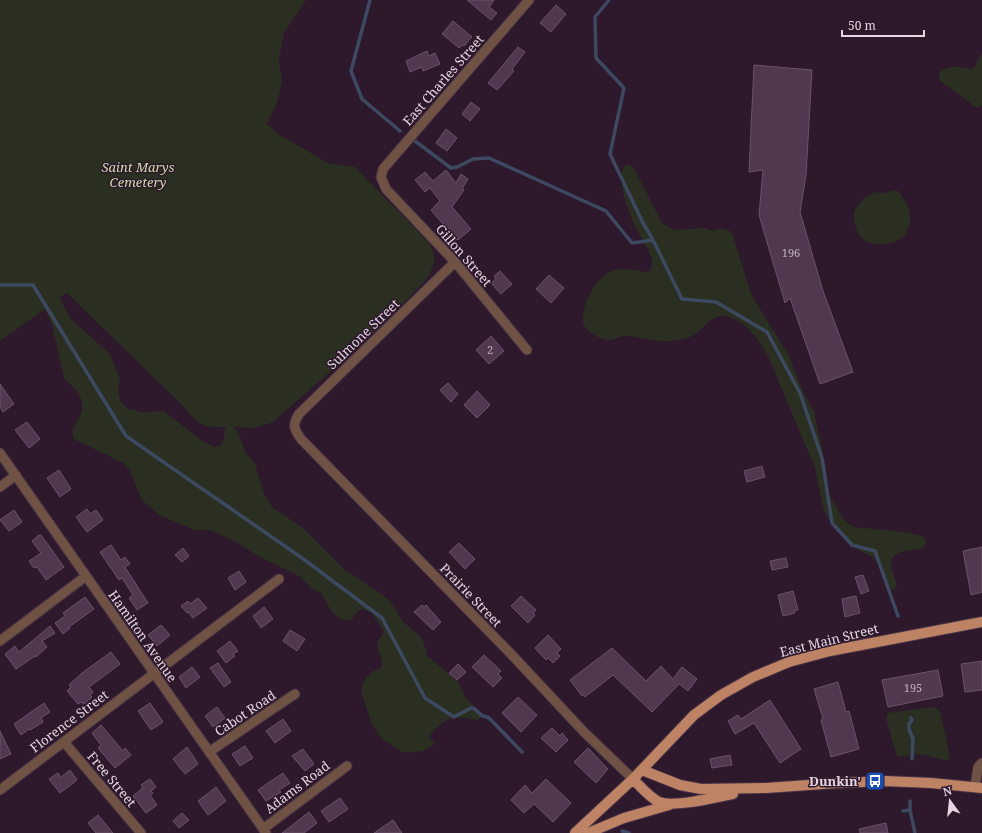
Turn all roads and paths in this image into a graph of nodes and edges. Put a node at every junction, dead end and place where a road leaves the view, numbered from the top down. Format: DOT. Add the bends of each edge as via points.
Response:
graph roads {
  1 [pos="529,0"];
  2 [pos="381,178"];
  3 [pos="455,262"];
  4 [pos="527,350"];
  5 [pos="294,426"];
  6 [pos="0,453"];
  7 [pos="16,475"];
  8 [pos="0,487"];
  9 [pos="86,576"];
  10 [pos="279,579"];
  11 [pos="982,622"];
  12 [pos="0,641"];
  13 [pos="154,673"];
  14 [pos="295,694"];
  15 [pos="64,742"];
  16 [pos="209,752"];
  17 [pos="982,763"];
  18 [pos="347,766"];
  19 [pos="642,770"];
  20 [pos="633,779"];
  21 [pos="979,787"];
  22 [pos="766,788"];
  23 [pos="0,790"];
  24 [pos="683,803"];
  25 [pos="264,831"];
  26 [pos="141,833"];
  27 [pos="575,833"];
  28 [pos="588,833"];
  1 -- 2 [label="street, East Charles Street" via="383,169"];
  2 -- 3 [label="street, Gillon Street" via="386,189"];
  3 -- 4 [label="street, Gillon Street"];
  3 -- 5 [label="street, Sulmone Street" via="299,414"];
  5 -- 20 [label="street, Prairie Street" via="301,439 584,732"];
  6 -- 7 [label="street, Hamilton Avenue"];
  7 -- 8 [label="street"];
  7 -- 9 [label="street, Hamilton Avenue"];
  9 -- 12 [label="street"];
  9 -- 13 [label="street, Hamilton Avenue"];
  10 -- 13 [label="street, Florence Street"];
  11 -- 19 [label="main road, East Main Street" via="830,651 765,671 732,688 702,708"];
  13 -- 15 [label="street, Florence Street"];
  13 -- 16 [label="street, Hamilton Avenue"];
  14 -- 16 [label="street, Cabot Road"];
  15 -- 23 [label="street, Florence Street"];
  15 -- 26 [label="street, Free Street"];
  16 -- 25 [label="street, Hamilton Avenue"];
  17 -- 21 [label="street" via="978,768"];
  18 -- 25 [label="street, Adams Road"];
  19 -- 20 [label="main road, East Main Street"];
  19 -- 22 [label="main road" via="694,788"];
  20 -- 24 [label="main road" via="657,800 667,804"];
  20 -- 27 [label="main road, East Main Street"];
  21 -- 22 [label="main road" via="931,782 880,781"];
  22 -- 24 [label="main road"];
  24 -- 28 [label="main road" via="632,815"];
}
